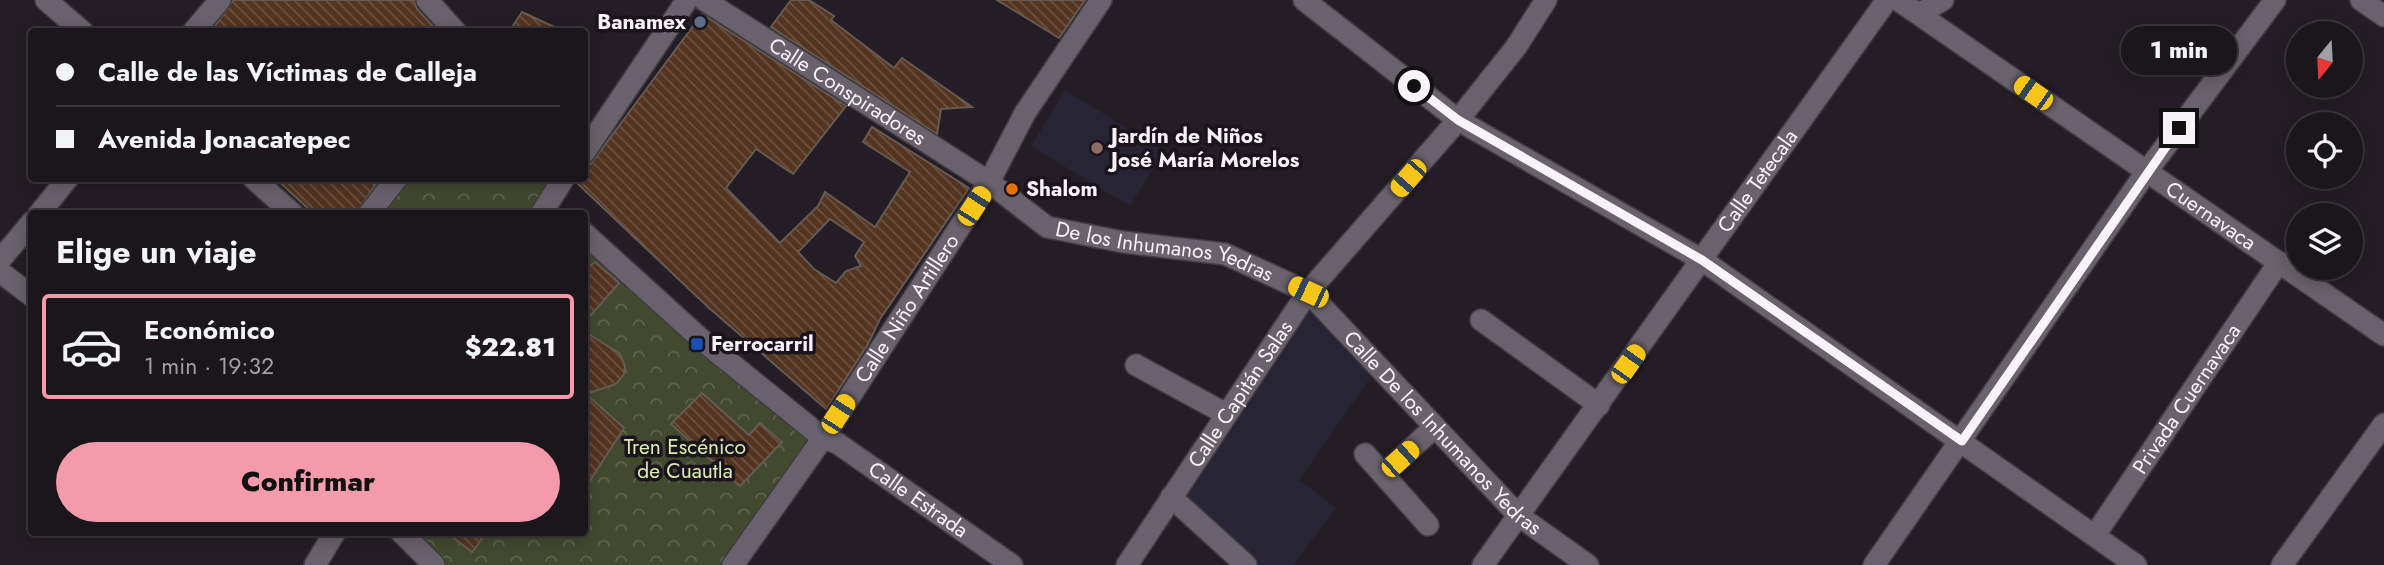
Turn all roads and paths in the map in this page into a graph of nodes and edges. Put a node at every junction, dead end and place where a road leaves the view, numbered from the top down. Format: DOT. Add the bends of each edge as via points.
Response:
graph roads {
  1 [pos="46,0"];
  2 [pos="220,0"];
  3 [pos="427,0"];
  4 [pos="687,0"];
  5 [pos="704,0"];
  6 [pos="1101,0"];
  7 [pos="1304,0"];
  8 [pos="1546,0"];
  9 [pos="1887,0"];
  10 [pos="1898,0"];
  11 [pos="1942,0"];
  12 [pos="2275,0"];
  13 [pos="2361,0"];
  14 [pos="1919,14"];
  15 [pos="2384,16"];
  16 [pos="78,28"];
  17 [pos="196,28"];
  18 [pos="452,28"];
  19 [pos="1458,120"];
  20 [pos="588,146"];
  21 [pos="2147,171"];
  22 [pos="65,182"];
  23 [pos="257,182"];
  24 [pos="394,182"];
  25 [pos="562,182"];
  26 [pos="989,182"];
  27 [pos="551,209"];
  28 [pos="42,210"];
  29 [pos="289,210"];
  30 [pos="372,210"];
  31 [pos="28,227"];
  32 [pos="588,237"];
  33 [pos="0,260"];
  34 [pos="1702,260"];
  35 [pos="2279,262"];
  36 [pos="0,272"];
  37 [pos="1308,292"];
  38 [pos="28,293"];
  39 [pos="1482,320"];
  40 [pos="2384,335"];
  41 [pos="1136,365"];
  42 [pos="1599,405"];
  43 [pos="1226,414"];
  44 [pos="2384,424"];
  45 [pos="1434,428"];
  46 [pos="823,438"];
  47 [pos="1962,441"];
  48 [pos="1365,454"];
  49 [pos="1383,474"];
  50 [pos="1171,497"];
  51 [pos="1519,516"];
  52 [pos="1428,525"];
  53 [pos="2095,535"];
  54 [pos="332,536"];
  55 [pos="405,536"];
  56 [pos="315,565"];
  57 [pos="434,565"];
  58 [pos="733,565"];
  59 [pos="1012,565"];
  60 [pos="1127,565"];
  61 [pos="1246,565"];
  62 [pos="1483,565"];
  63 [pos="1588,565"];
  64 [pos="1874,565"];
  65 [pos="2136,565"];
  66 [pos="2282,565"];
  1 -- 16 [label="street"];
  2 -- 17 [label="street"];
  3 -- 18 [label="street"];
  4 -- 20 [label="street"];
  5 -- 26 [label="street, Calle Conspiradores"];
  6 -- 26 [label="street, Calle Niño Artillero" via="1025,113"];
  7 -- 19 [label="street"];
  8 -- 19 [label="street, Calle Capitán Salas" via="1516,47"];
  9 -- 34 [label="street, Calle Tetecala"];
  10 -- 14 [label="street, Cuernavaca"];
  11 -- 14 [label="street"];
  12 -- 21 [label="street"];
  13 -- 15 [label="street"];
  14 -- 21 [label="street, Cuernavaca"];
  19 -- 34 [label="street"];
  19 -- 37 [label="street, Calle Capitán Salas"];
  21 -- 35 [label="street, Cuernavaca"];
  21 -- 47 [label="street"];
  22 -- 28 [label="street"];
  23 -- 29 [label="street"];
  24 -- 30 [label="street"];
  25 -- 27 [label="street"];
  26 -- 37 [label="street, De los Inhumanos Yedras" via="1047,226 1124,242 1225,254"];
  26 -- 46 [label="street, Calle Niño Artillero"];
  31 -- 33 [label="street"];
  32 -- 46 [label="street, Calle Estrada" via="702,340"];
  34 -- 42 [label="street, Calle Tetecala"];
  34 -- 47 [label="street"];
  35 -- 40 [label="street, Cuernavaca"];
  35 -- 53 [label="street, Privada Cuernavaca"];
  36 -- 38 [label="street"];
  37 -- 43 [label="street, Calle Capitán Salas"];
  37 -- 45 [label="street, Calle De los Inhumanos Yedras"];
  39 -- 42 [label="street"];
  41 -- 43 [label="street"];
  42 -- 51 [label="street, Calle Tetecala"];
  43 -- 50 [label="street, Calle Capitán Salas"];
  44 -- 66 [label="street"];
  45 -- 49 [label="street"];
  45 -- 51 [label="street, Calle De los Inhumanos Yedras"];
  46 -- 58 [label="street, Calle Niño Artillero"];
  46 -- 59 [label="street, Calle Estrada" via="837,443"];
  47 -- 53 [label="street"];
  47 -- 64 [label="street"];
  48 -- 49 [label="street"];
  49 -- 52 [label="street"];
  50 -- 60 [label="street, Calle Capitán Salas"];
  50 -- 61 [label="street"];
  51 -- 62 [label="street, Calle Tetecala"];
  51 -- 63 [label="street, Calle De los Inhumanos Yedras"];
  53 -- 65 [label="street"];
  54 -- 56 [label="street"];
  55 -- 57 [label="street"];
}
